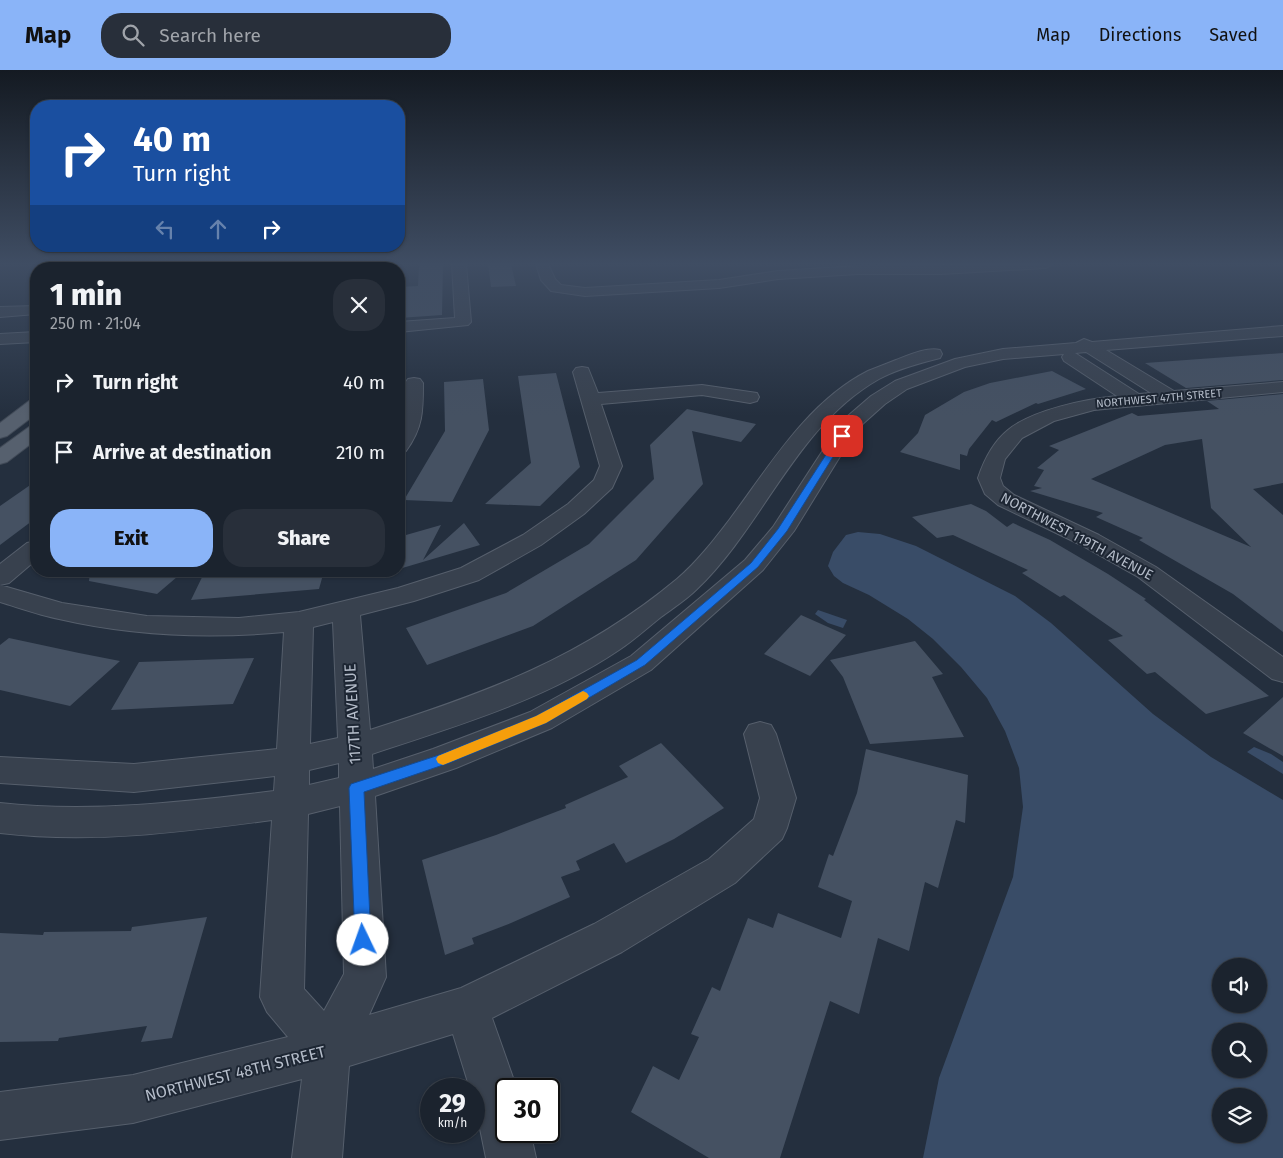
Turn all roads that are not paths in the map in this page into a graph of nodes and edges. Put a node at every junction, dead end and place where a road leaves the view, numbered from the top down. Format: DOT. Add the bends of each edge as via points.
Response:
graph roads {
  1 [pos="463,315"];
  2 [pos="1283,320"];
  3 [pos="405,327"];
  4 [pos="1283,331"];
  5 [pos="30,337"];
  6 [pos="0,339"];
  7 [pos="1064,342"];
  8 [pos="582,372"];
  9 [pos="414,383"];
  10 [pos="1283,387"];
  11 [pos="750,397"];
  12 [pos="1170,397"];
  13 [pos="590,399"];
  14 [pos="1135,400"];
  15 [pos="30,410"];
  16 [pos="406,413"];
  17 [pos="0,432"];
  18 [pos="30,436"];
  19 [pos="405,437"];
  20 [pos="0,458"];
  21 [pos="992,490"];
  22 [pos="30,553"];
  23 [pos="0,577"];
  24 [pos="0,593"];
  25 [pos="346,610"];
  26 [pos="299,621"];
  27 [pos="1283,672"];
  28 [pos="760,734"];
  29 [pos="355,747"];
  30 [pos="292,761"];
  31 [pos="0,770"];
  32 [pos="356,788"];
  33 [pos="292,803"];
  34 [pos="0,818"];
  35 [pos="466,1008"];
  36 [pos="328,1050"];
  37 [pos="0,1116"];
  38 [pos="317,1158"];
  39 [pos="511,1158"];
  1 -- 3 [label="street" via="463,322"];
  2 -- 7 [label="street"];
  4 -- 7 [label="street"];
  5 -- 6 [label="street"];
  7 -- 12 [label="street"];
  7 -- 14 [label="street"];
  7 -- 29 [label="street" via="996,342 915,358 874,375 841,397 809,428 719,550 687,584 609,643 518,690"];
  7 -- 32 [label="street" via="960,363 901,385 849,425 782,531 754,565 641,662 541,720 444,759"];
  8 -- 13 [label="street"];
  9 -- 16 [label="street"];
  10 -- 12 [label="street, NORTHWEST 47TH STREET"];
  11 -- 13 [label="street" via="702,390"];
  12 -- 14 [label="street, NORTHWEST 47TH STREET"];
  13 -- 25 [label="street" via="611,466 604,483 576,509 532,540 470,574"];
  14 -- 21 [label="street, NORTHWEST 47TH STREET" via="1093,404 1047,417 1015,434 995,458 989,478"];
  15 -- 17 [label="main road"];
  16 -- 19 [label="street" via="409,430"];
  18 -- 20 [label="main road"];
  21 -- 27 [label="street, NORTHWEST 119TH AVENUE" via="1147,572"];
  22 -- 23 [label="street"];
  24 -- 26 [label="street" via="60,611 147,626 239,626"];
  25 -- 26 [label="street"];
  25 -- 29 [label="street, 117TH AVENUE"];
  26 -- 30 [label="street"];
  28 -- 35 [label="street, NORTHWEST 48TH STREET" via="778,798 769,828 722,871 608,938"];
  29 -- 30 [label="street"];
  29 -- 32 [label="street, 117TH AVENUE"];
  30 -- 31 [label="street" via="134,778"];
  30 -- 33 [label="street"];
  32 -- 33 [label="street"];
  32 -- 36 [label="street, 117TH AVENUE" via="365,977"];
  33 -- 34 [label="street" via="184,817 36,822"];
  33 -- 36 [label="street" via="282,997"];
  35 -- 36 [label="street, NORTHWEST 48TH STREET"];
  35 -- 39 [label="street" via="502,1112"];
  36 -- 37 [label="street, NORTHWEST 48TH STREET" via="133,1100"];
  36 -- 38 [label="street, 117TH AVENUE"];
}
